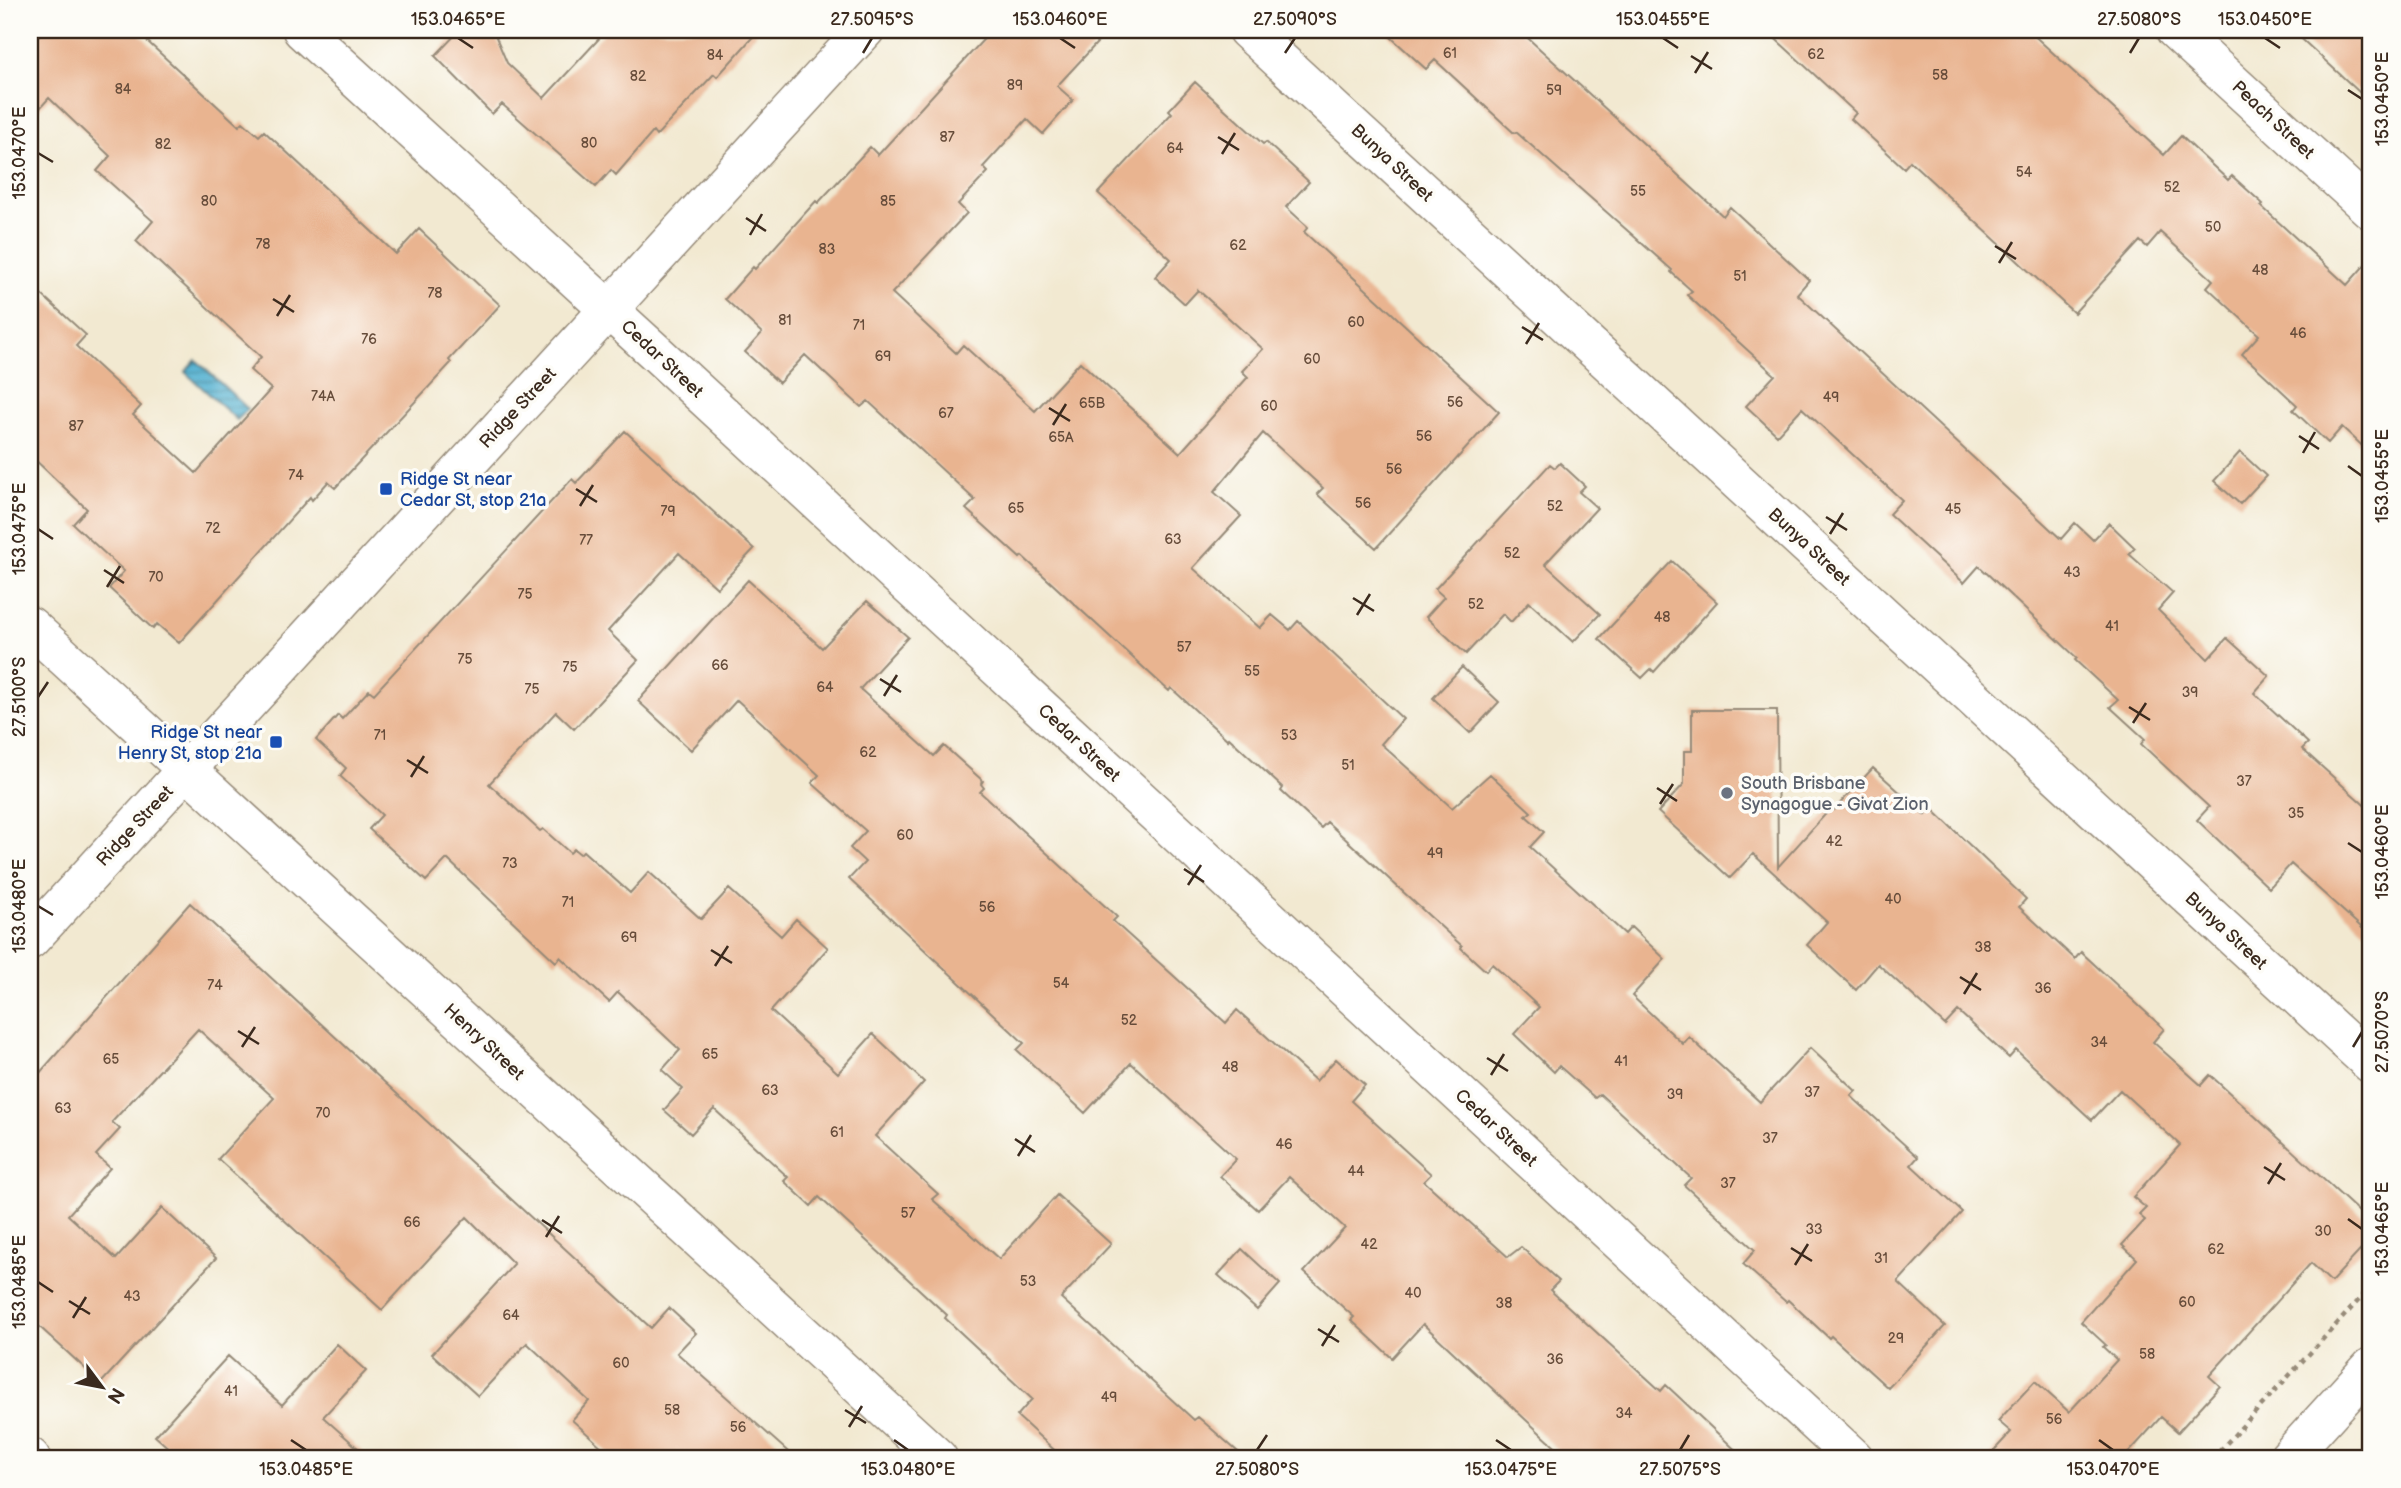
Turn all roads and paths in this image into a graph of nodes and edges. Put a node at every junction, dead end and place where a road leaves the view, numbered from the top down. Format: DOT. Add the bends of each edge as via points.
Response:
graph roads {
  1 [pos="302,30"];
  2 [pos="865,30"];
  3 [pos="1247,30"];
  4 [pos="2175,30"];
  5 [pos="2371,210"];
  6 [pos="608,310"];
  7 [pos="30,626"];
  8 [pos="187,769"];
  9 [pos="30,940"];
  10 [pos="2371,1064"];
  11 [pos="2371,1287"];
  12 [pos="2371,1367"];
  13 [pos="938,1458"];
  14 [pos="1854,1458"];
  15 [pos="2213,1458"];
  16 [pos="2288,1458"];
  1 -- 6 [label="street, Cedar Street"];
  2 -- 6 [label="street, Ridge Street"];
  3 -- 10 [label="street, Bunya Street"];
  4 -- 5 [label="street, Peach Street"];
  6 -- 8 [label="street, Ridge Street"];
  6 -- 14 [label="street, Cedar Street"];
  7 -- 8 [label="street, Henry Street"];
  8 -- 9 [label="street, Ridge Street"];
  8 -- 13 [label="street, Henry Street"];
  11 -- 15 [label="path"];
  12 -- 16 [label="street"];
}
